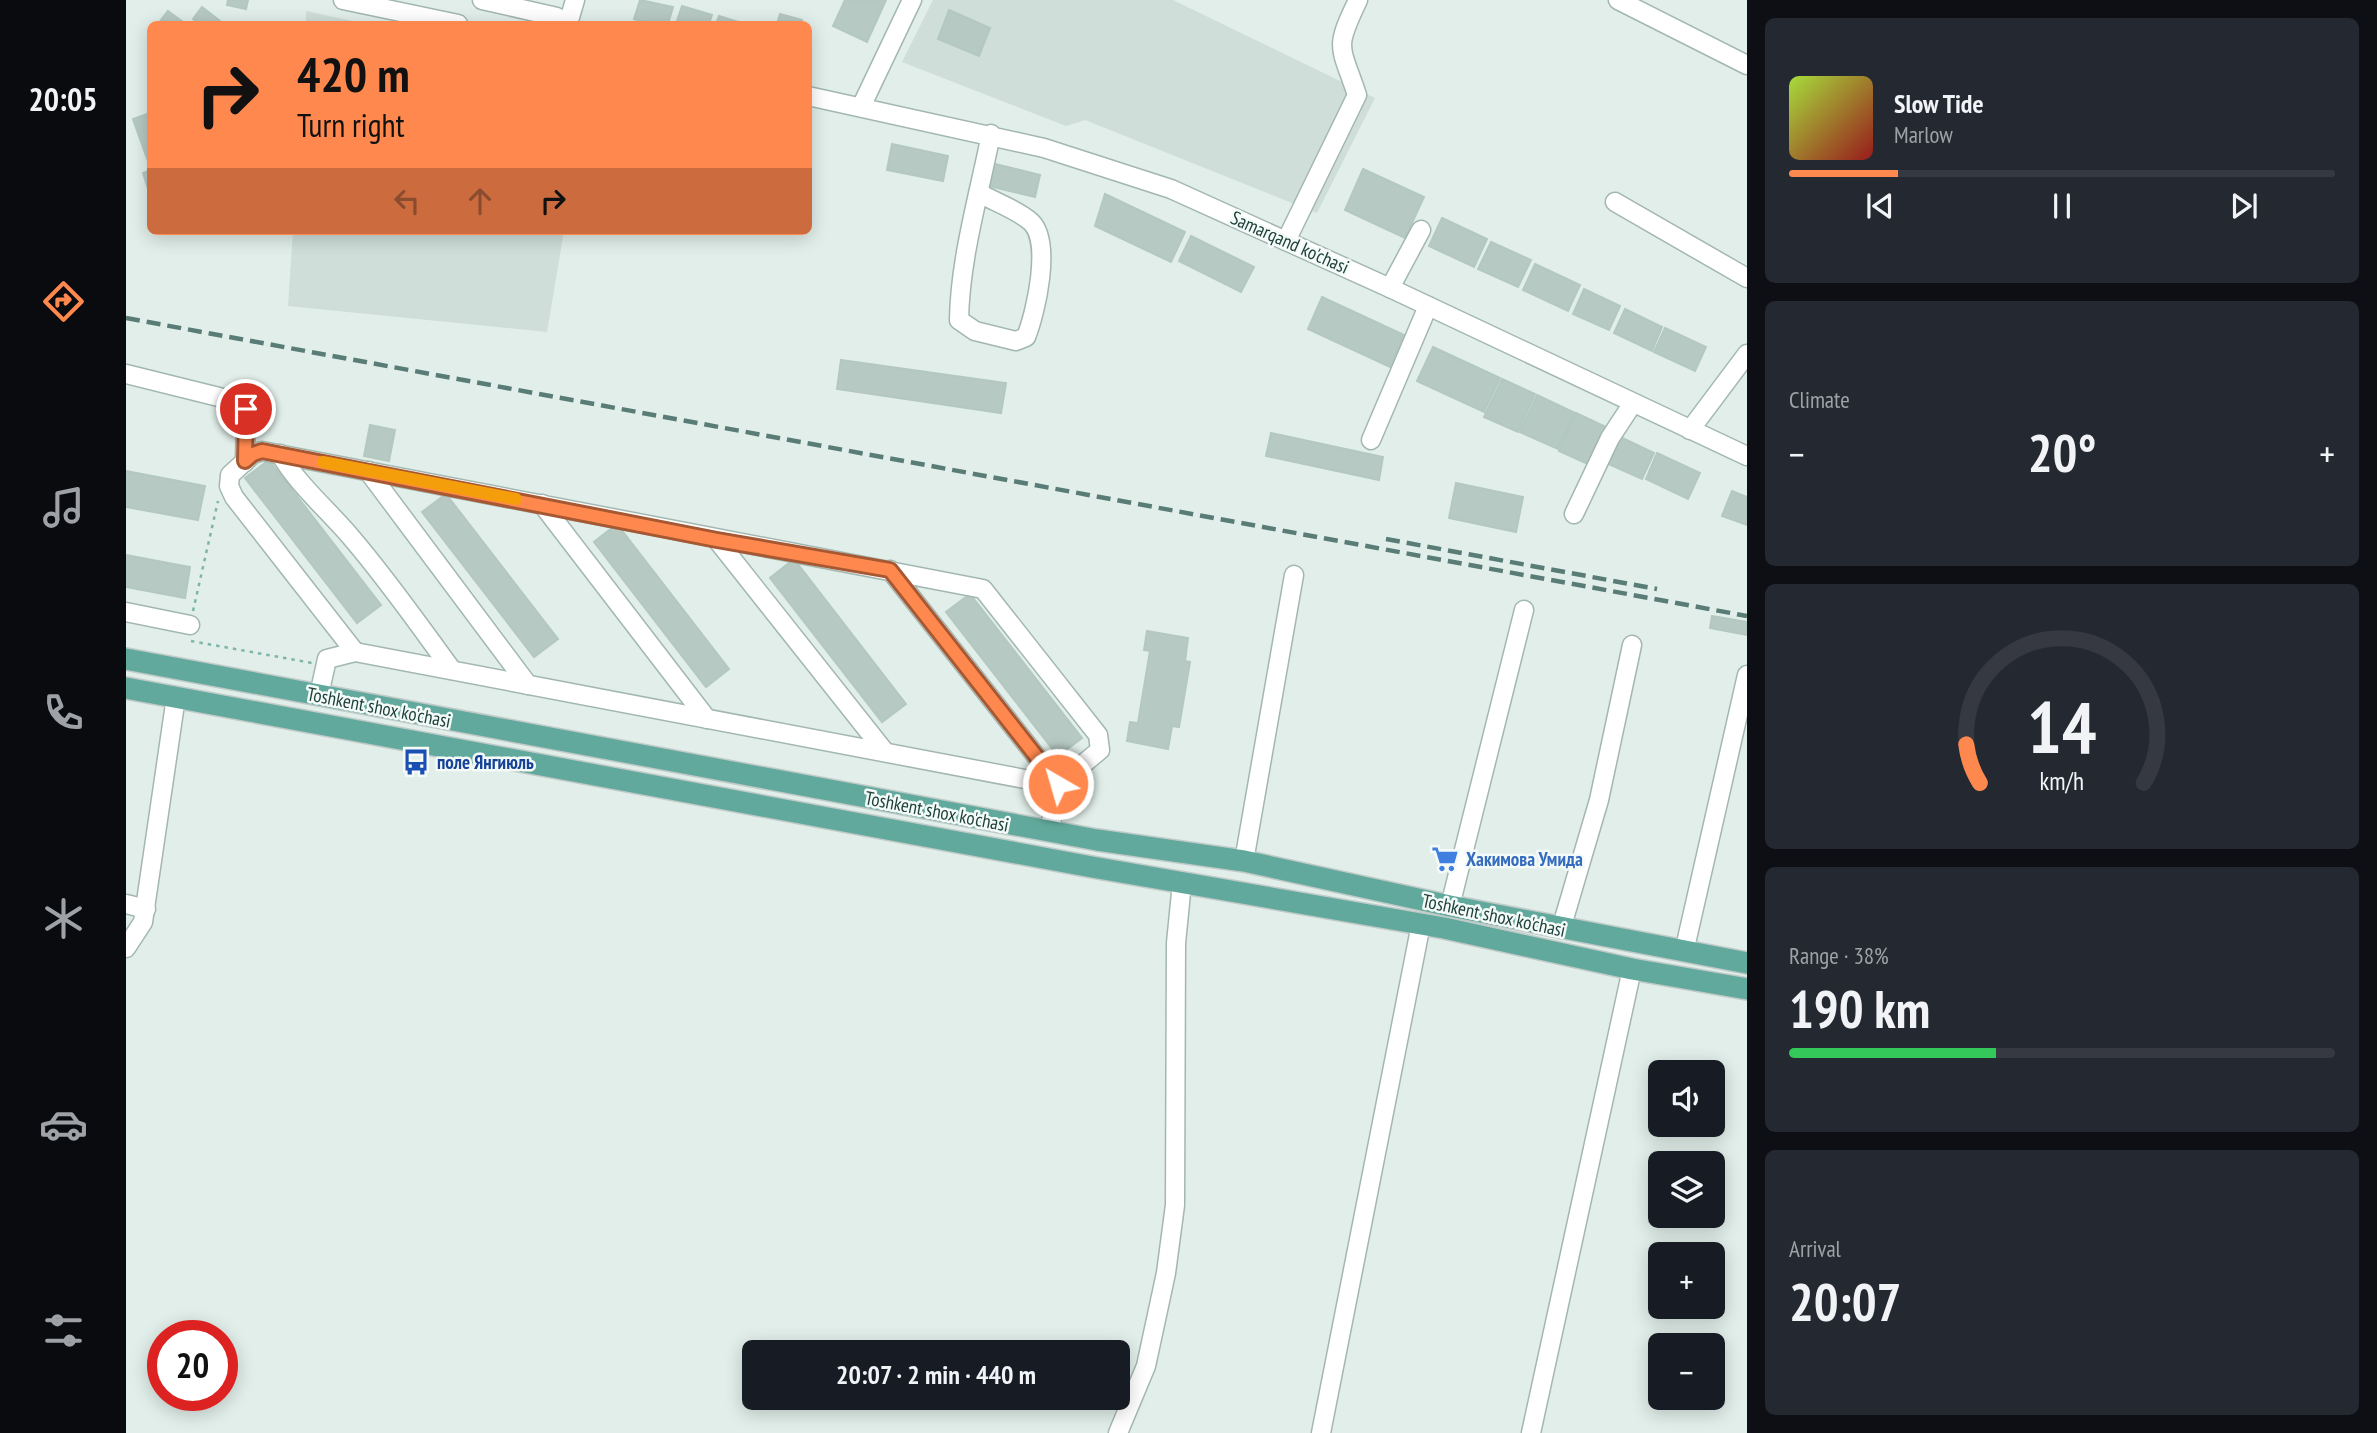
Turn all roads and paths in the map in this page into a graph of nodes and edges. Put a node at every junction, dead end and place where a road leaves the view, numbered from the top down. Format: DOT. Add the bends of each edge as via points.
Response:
graph roads {
  1 [pos="343,0"];
  2 [pos="482,0"];
  3 [pos="531,0"];
  4 [pos="575,0"];
  5 [pos="912,0"];
  6 [pos="1358,0"];
  7 [pos="1618,0"];
  8 [pos="565,20"];
  9 [pos="444,21"];
  10 [pos="1747,65"];
  11 [pos="812,97"];
  12 [pos="861,107"];
  13 [pos="991,134"];
  14 [pos="979,193"];
  15 [pos="1615,202"];
  16 [pos="1421,230"];
  17 [pos="1286,241"];
  18 [pos="1747,278"];
  19 [pos="1390,288"];
  20 [pos="1428,306"];
  21 [pos="1747,354"];
  22 [pos="126,374"];
  23 [pos="1633,403"];
  24 [pos="1690,430"];
  25 [pos="1371,440"];
  26 [pos="280,454"];
  27 [pos="1747,456"];
  28 [pos="245,461"];
  29 [pos="368,471"];
  30 [pos="229,486"];
  31 [pos="542,504"];
  32 [pos="1574,514"];
  33 [pos="717,540"];
  34 [pos="890,570"];
  35 [pos="1294,575"];
  36 [pos="1524,610"];
  37 [pos="126,612"];
  38 [pos="190,625"];
  39 [pos="1632,645"];
  40 [pos="355,652"];
  41 [pos="126,659"];
  42 [pos="325,665"];
  43 [pos="452,670"];
  44 [pos="1747,674"];
  45 [pos="528,685"];
  46 [pos="126,688"];
  47 [pos="319,695"];
  48 [pos="176,698"];
  49 [pos="707,719"];
  50 [pos="885,752"];
  51 [pos="1056,786"];
  52 [pos="1051,832"];
  53 [pos="1097,841"];
  54 [pos="1244,862"];
  55 [pos="1092,867"];
  56 [pos="1182,883"];
  57 [pos="126,904"];
  58 [pos="1450,906"];
  59 [pos="146,909"];
  60 [pos="1421,924"];
  61 [pos="1561,929"];
  62 [pos="126,948"];
  63 [pos="1684,952"];
  64 [pos="1747,963"];
  65 [pos="1632,969"];
  66 [pos="1747,989"];
  67 [pos="1118,1433"];
  68 [pos="1321,1433"];
  69 [pos="1531,1433"];
  1 -- 9 [label="street"];
  2 -- 8 [label="street"];
  3 -- 8 [label="street"];
  4 -- 8 [label="street"];
  5 -- 12 [label="street"];
  6 -- 17 [label="street" via="1341,35 1341,54 1357,95"];
  7 -- 10 [label="street"];
  11 -- 12 [label="street, Samarqand ko'chasi"];
  12 -- 13 [label="street, Samarqand ko'chasi"];
  13 -- 14 [label="street"];
  13 -- 17 [label="street, Samarqand ko'chasi" via="1122,171"];
  14 -- 14 [label="street" via="959,291 959,320 975,331 1016,341 1026,337 1033,319 1043,247 1030,221"];
  15 -- 18 [label="street"];
  16 -- 19 [label="street"];
  17 -- 19 [label="street, Samarqand ko'chasi"];
  19 -- 20 [label="street, Samarqand ko'chasi"];
  20 -- 23 [label="street, Samarqand ko'chasi"];
  20 -- 25 [label="street"];
  21 -- 24 [label="street"];
  22 -- 28 [label="street" via="243,404"];
  23 -- 24 [label="street, Samarqand ko'chasi"];
  23 -- 32 [label="street" via="1610,438"];
  24 -- 27 [label="street, Samarqand ko'chasi"];
  26 -- 28 [label="street" via="262,451"];
  26 -- 29 [label="street"];
  26 -- 43 [label="street" via="396,593"];
  28 -- 30 [label="street" via="230,475"];
  29 -- 31 [label="street"];
  29 -- 45 [label="street"];
  30 -- 38 [label="path" via="219,497"];
  30 -- 40 [label="street"];
  31 -- 33 [label="street"];
  31 -- 49 [label="street"];
  33 -- 34 [label="street"];
  33 -- 50 [label="street"];
  34 -- 51 [label="street"];
  34 -- 51 [label="street" via="974,586 990,596 1098,735 1100,750"];
  35 -- 54 [label="street"];
  36 -- 58 [label="street"];
  37 -- 38 [label="street"];
  38 -- 42 [label="path" via="187,641"];
  39 -- 61 [label="street" via="1599,800"];
  40 -- 42 [label="street" via="327,659"];
  40 -- 43 [label="street"];
  41 -- 47 [label="main road, Toshkent shox ko'chasi"];
  42 -- 47 [label="street"];
  43 -- 45 [label="street"];
  44 -- 63 [label="street"];
  45 -- 49 [label="street"];
  46 -- 48 [label="main road, Toshkent shox ko'chasi"];
  47 -- 52 [label="main road, Toshkent shox ko'chasi"];
  48 -- 55 [label="main road, Toshkent shox ko'chasi"];
  48 -- 59 [label="street"];
  49 -- 50 [label="street"];
  50 -- 51 [label="street"];
  51 -- 52 [label="street"];
  52 -- 53 [label="main road, Toshkent shox ko'chasi"];
  53 -- 54 [label="main road, Toshkent shox ko'chasi"];
  53 -- 55 [label="main road"];
  54 -- 58 [label="main road, Toshkent shox ko'chasi"];
  55 -- 56 [label="main road, Toshkent shox ko'chasi"];
  56 -- 60 [label="main road, Toshkent shox ko'chasi"];
  56 -- 67 [label="street" via="1176,957 1175,1205 1146,1366"];
  57 -- 59 [label="street"];
  58 -- 61 [label="main road, Toshkent shox ko'chasi"];
  59 -- 62 [label="street" via="140,929"];
  60 -- 65 [label="main road, Toshkent shox ko'chasi"];
  60 -- 68 [label="street"];
  61 -- 63 [label="main road, Toshkent shox ko'chasi"];
  63 -- 64 [label="main road, Toshkent shox ko'chasi"];
  65 -- 66 [label="main road, Toshkent shox ko'chasi"];
  65 -- 69 [label="street"];
}
